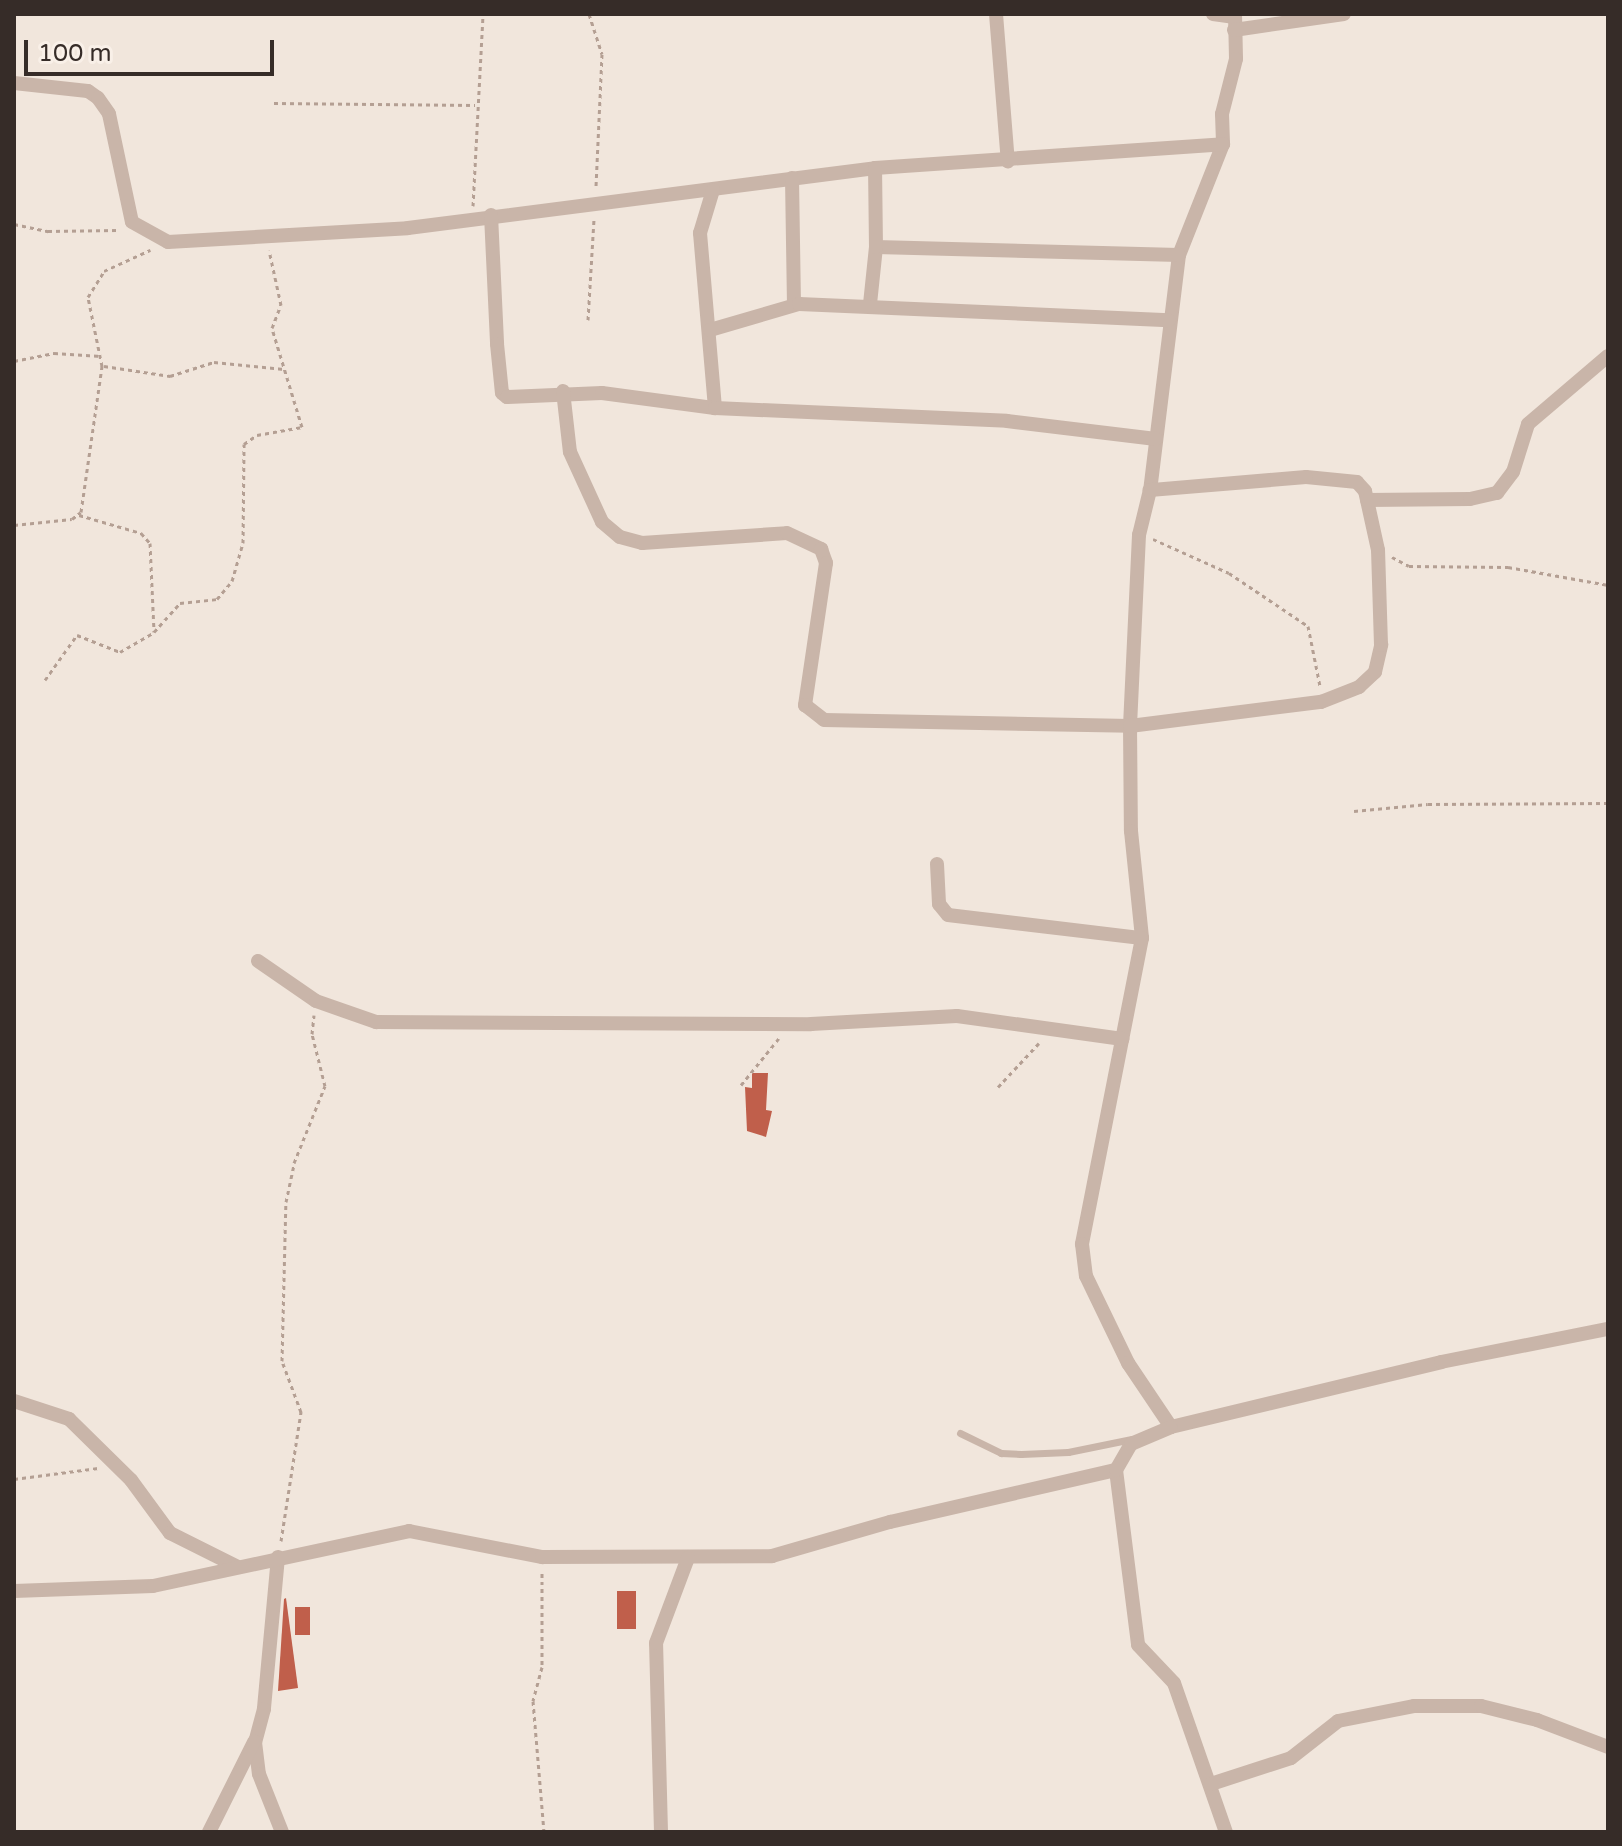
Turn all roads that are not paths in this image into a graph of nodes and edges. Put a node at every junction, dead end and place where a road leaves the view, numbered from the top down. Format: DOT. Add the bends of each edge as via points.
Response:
graph roads {
  1 [pos="996,14"];
  2 [pos="1213,14"];
  3 [pos="1344,14"];
  4 [pos="1235,20"];
  5 [pos="14,83"];
  6 [pos="1223,144"];
  7 [pos="1008,162"];
  8 [pos="875,168"];
  9 [pos="792,178"];
  10 [pos="713,190"];
  11 [pos="491,215"];
  12 [pos="876,247"];
  13 [pos="1179,255"];
  14 [pos="794,304"];
  15 [pos="870,304"];
  16 [pos="1169,320"];
  17 [pos="710,330"];
  18 [pos="1608,356"];
  19 [pos="563,391"];
  20 [pos="715,408"];
  21 [pos="1156,439"];
  22 [pos="1150,490"];
  23 [pos="1367,500"];
  24 [pos="1130,726"];
  25 [pos="937,864"];
  26 [pos="1142,938"];
  27 [pos="258,961"];
  28 [pos="1122,1039"];
  29 [pos="1608,1329"];
  30 [pos="14,1401"];
  31 [pos="1171,1427"];
  32 [pos="960,1433"];
  33 [pos="1141,1437"];
  34 [pos="1116,1470"];
  35 [pos="278,1557"];
  36 [pos="688,1558"];
  37 [pos="238,1567"];
  38 [pos="14,1591"];
  39 [pos="255,1742"];
  40 [pos="1608,1747"];
  41 [pos="1211,1784"];
  42 [pos="209,1832"];
  43 [pos="282,1832"];
  44 [pos="661,1832"];
  45 [pos="1226,1832"];
  1 -- 7 [label="street"];
  2 -- 4 [label="street"];
  3 -- 4 [label="street"];
  4 -- 6 [label="street" via="1236,59 1222,114"];
  5 -- 11 [label="street" via="88,91 98,98 109,114 128,213 138,230 168,242 408,228"];
  6 -- 7 [label="street"];
  6 -- 13 [label="street"];
  7 -- 8 [label="street"];
  8 -- 9 [label="street"];
  8 -- 12 [label="street"];
  9 -- 10 [label="street"];
  9 -- 14 [label="street"];
  10 -- 11 [label="street"];
  10 -- 17 [label="street" via="700,233"];
  11 -- 19 [label="street" via="502,393 511,397"];
  12 -- 13 [label="street"];
  12 -- 15 [label="street"];
  13 -- 16 [label="street"];
  14 -- 15 [label="street"];
  14 -- 17 [label="street"];
  15 -- 16 [label="street"];
  16 -- 21 [label="street"];
  17 -- 20 [label="street"];
  18 -- 23 [label="street" via="1528,424 1513,472 1497,493 1470,499"];
  19 -- 20 [label="street"];
  19 -- 24 [label="street" via="570,452 597,514 620,537 642,543 787,533 821,549 826,563 805,705 814,716"];
  20 -- 21 [label="street" via="1007,421"];
  21 -- 22 [label="street"];
  22 -- 23 [label="street" via="1335,477 1357,482"];
  22 -- 24 [label="street" via="1139,535"];
  23 -- 24 [label="street" via="1378,550 1379,661 1359,687 1321,702"];
  24 -- 26 [label="street" via="1131,831"];
  25 -- 26 [label="street" via="939,904 948,915"];
  26 -- 28 [label="street"];
  27 -- 28 [label="street" via="316,1001 376,1022 795,1023 957,1016"];
  28 -- 31 [label="street" via="1082,1255 1106,1323"];
  29 -- 31 [label="street" via="1441,1362"];
  30 -- 37 [label="street" via="69,1419 117,1466 170,1533"];
  31 -- 33 [label="street"];
  32 -- 33 [label="lane" via="1001,1453 1021,1454 1068,1452"];
  33 -- 34 [label="street" via="1125,1451"];
  34 -- 36 [label="street" via="890,1522 772,1556"];
  34 -- 41 [label="street" via="1138,1645 1173,1679"];
  35 -- 36 [label="street" via="409,1531 542,1557"];
  35 -- 37 [label="street"];
  35 -- 39 [label="street" via="264,1709"];
  36 -- 44 [label="street" via="656,1643"];
  37 -- 38 [label="street" via="153,1586"];
  39 -- 42 [label="street"];
  39 -- 43 [label="street" via="259,1774"];
  40 -- 41 [label="street" via="1481,1706 1414,1706 1338,1721 1291,1758"];
  41 -- 45 [label="street"];
}
